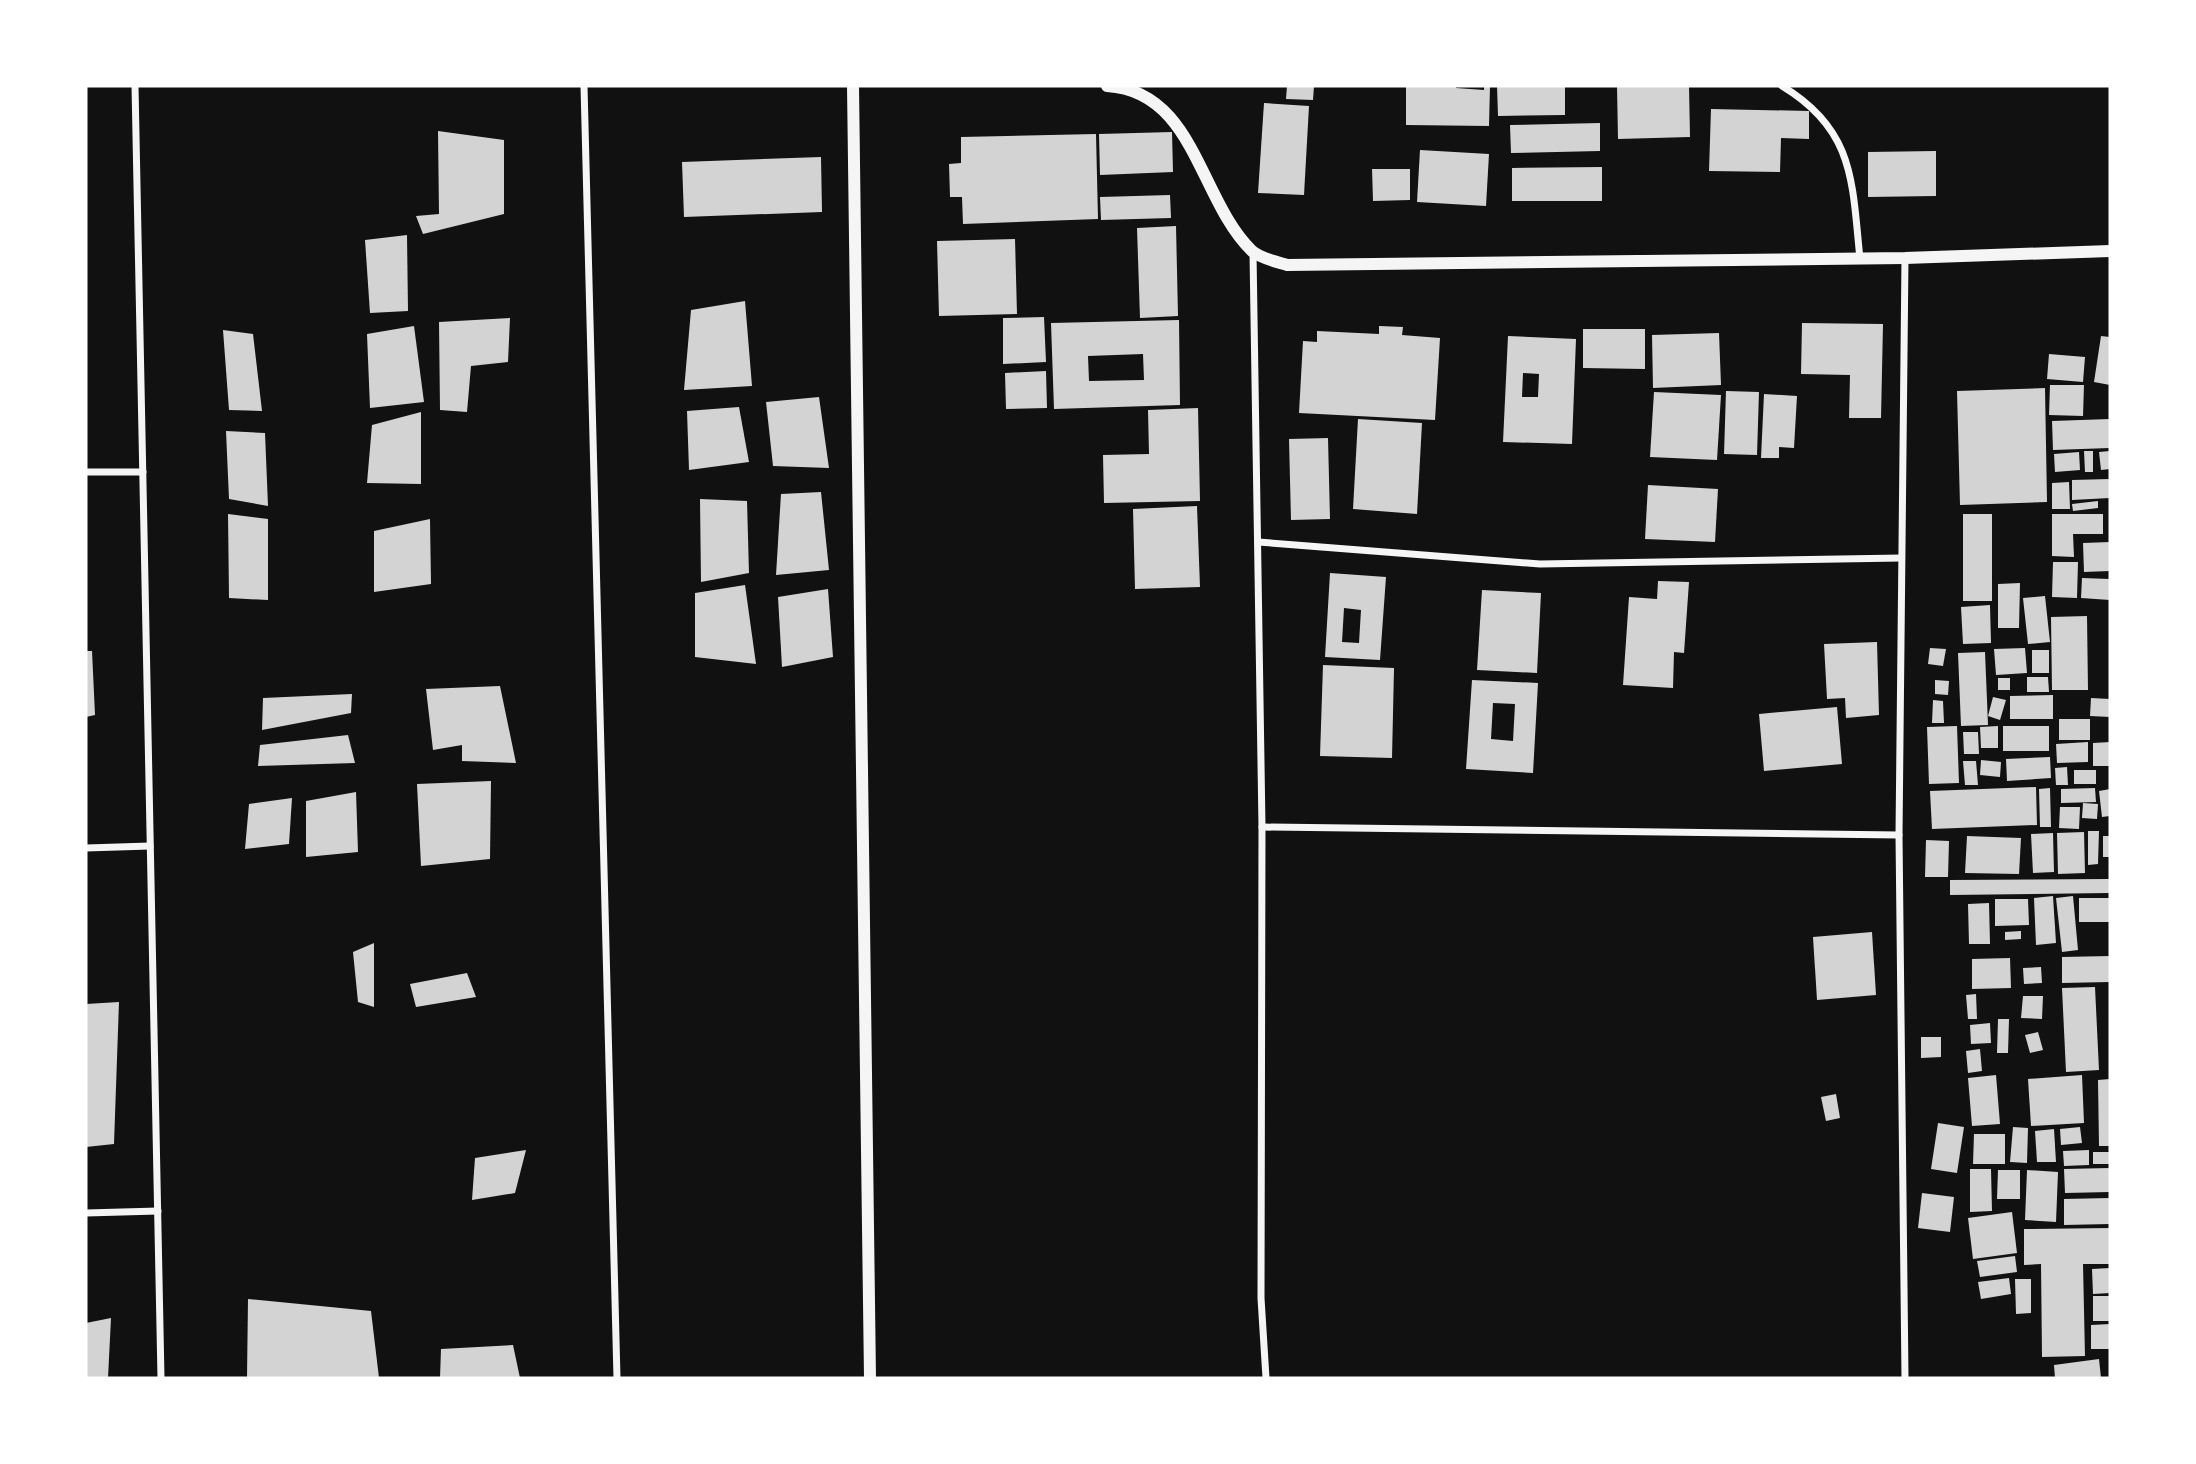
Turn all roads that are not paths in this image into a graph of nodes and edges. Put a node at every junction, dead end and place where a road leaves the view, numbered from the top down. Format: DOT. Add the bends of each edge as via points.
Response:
graph roads {
  1 [pos="135,86"];
  2 [pos="584,86"];
  3 [pos="853,86"];
  4 [pos="1107,86"];
  5 [pos="1131,86"];
  6 [pos="1782,86"];
  7 [pos="2110,251"];
  8 [pos="1254,253"];
  9 [pos="1905,258"];
  10 [pos="1860,259"];
  11 [pos="86,472"];
  12 [pos="143,472"];
  13 [pos="1258,542"];
  14 [pos="1900,558"];
  15 [pos="1262,827"];
  16 [pos="1899,835"];
  17 [pos="150,846"];
  18 [pos="86,848"];
  19 [pos="158,1211"];
  20 [pos="86,1213"];
  21 [pos="161,1378"];
  22 [pos="617,1378"];
  23 [pos="870,1378"];
  24 [pos="1266,1378"];
  25 [pos="1905,1378"];
  1 -- 12 [label="street"];
  2 -- 22 [label="street"];
  3 -- 23 [label="street"];
  4 -- 5 [label="street"];
  5 -- 8 [label="street" via="1174,119 1232,224"];
  6 -- 10 [label="street" via="1824,117 1845,153"];
  7 -- 9 [label="street"];
  8 -- 10 [label="street" via="1287,265"];
  8 -- 13 [label="street"];
  9 -- 10 [label="street"];
  9 -- 14 [label="street"];
  11 -- 12 [label="street"];
  12 -- 17 [label="street"];
  13 -- 14 [label="street" via="1540,564"];
  13 -- 15 [label="street"];
  14 -- 16 [label="street"];
  15 -- 16 [label="street"];
  15 -- 24 [label="street" via="1261,1298"];
  16 -- 25 [label="street"];
  17 -- 18 [label="street"];
  17 -- 19 [label="street"];
  19 -- 20 [label="street"];
  19 -- 21 [label="street"];
}
